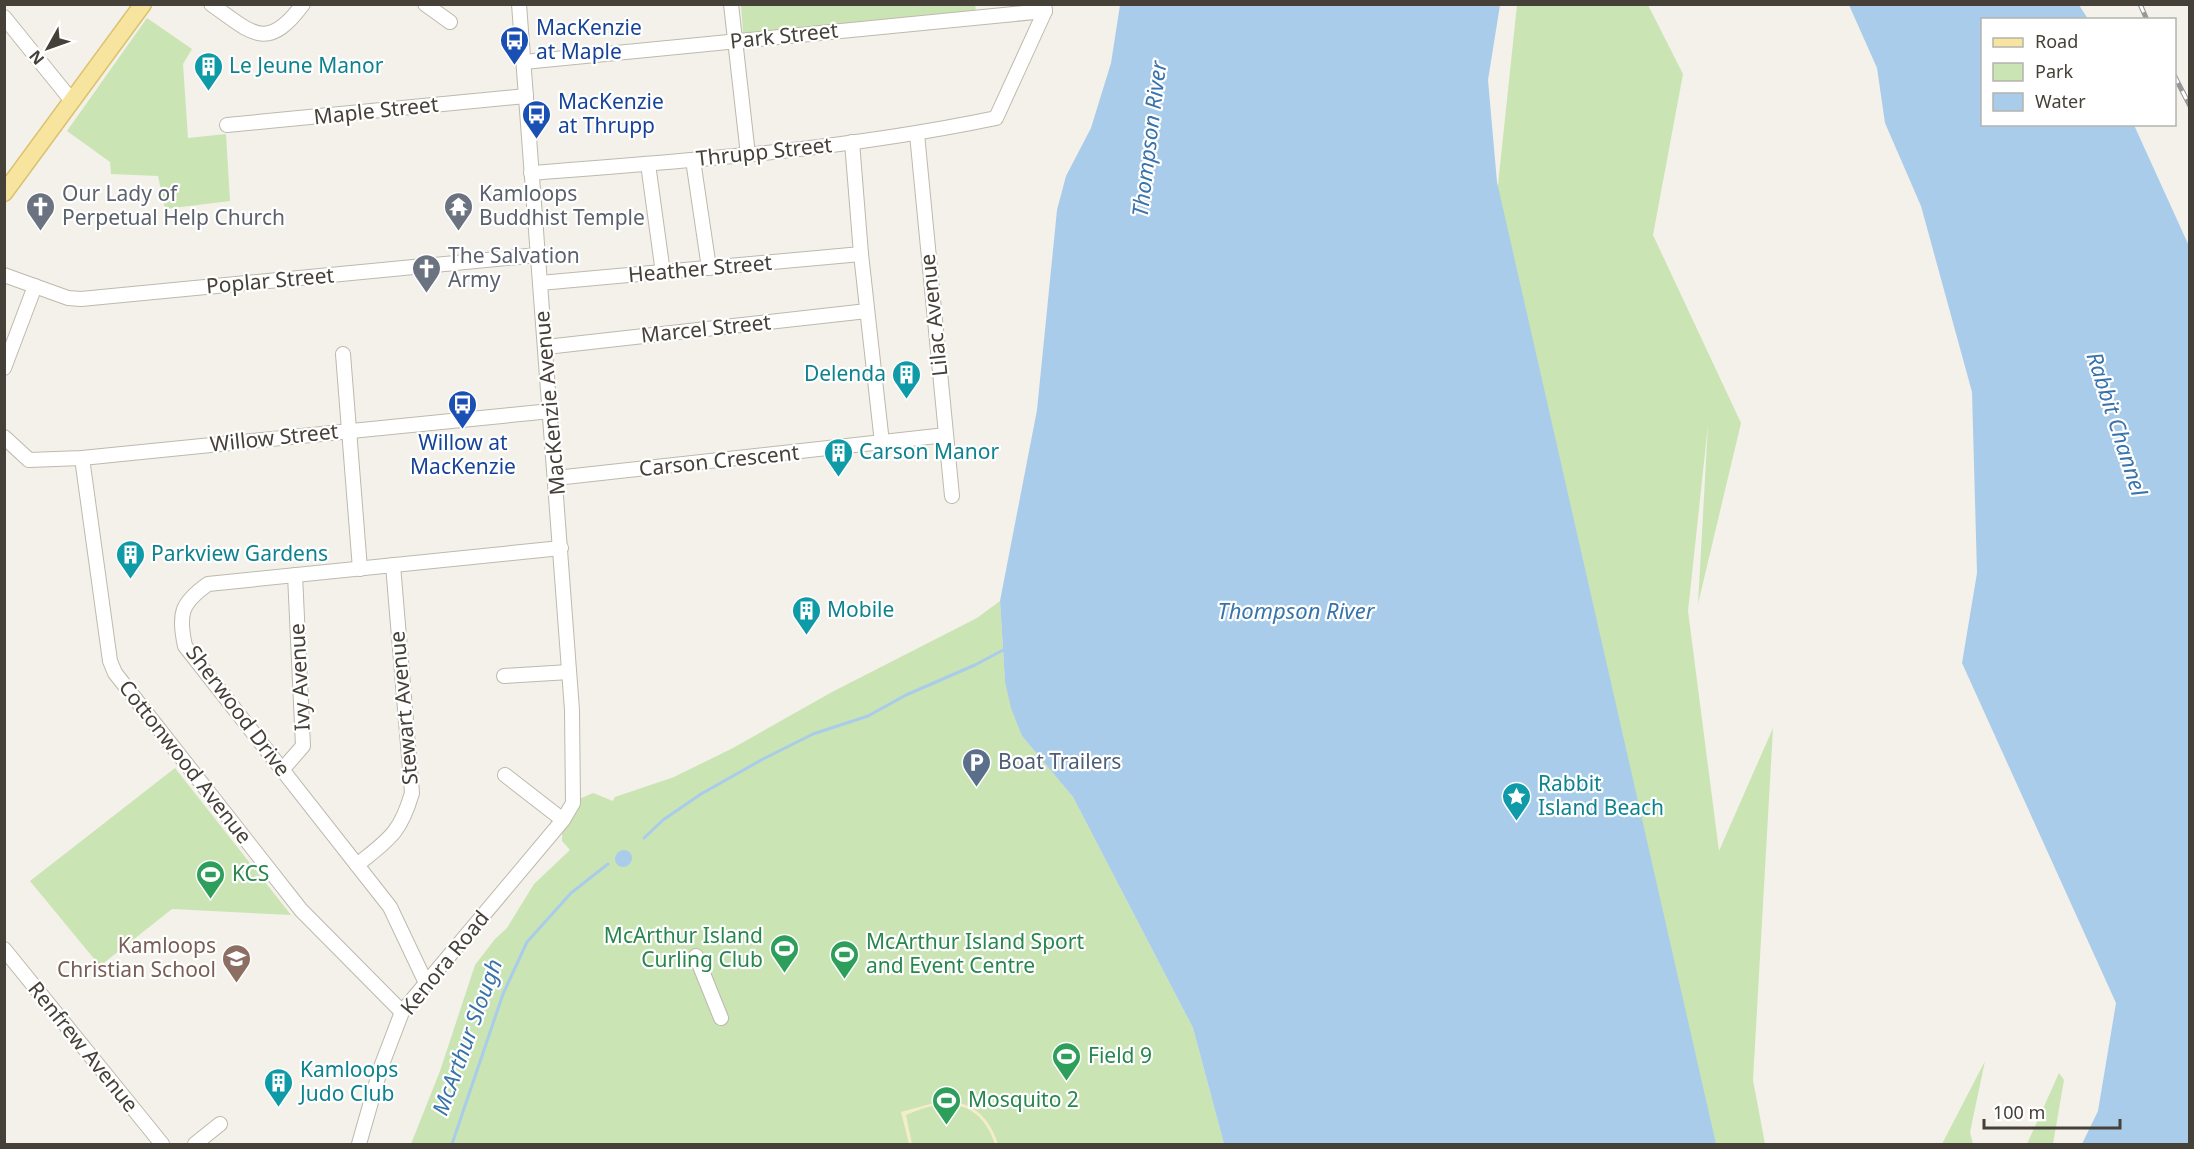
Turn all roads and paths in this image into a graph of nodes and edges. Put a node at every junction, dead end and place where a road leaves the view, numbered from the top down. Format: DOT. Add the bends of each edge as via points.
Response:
graph roads {
  1 [pos="143,4"];
  2 [pos="211,4"];
  3 [pos="303,4"];
  4 [pos="425,4"];
  5 [pos="519,4"];
  6 [pos="731,4"];
  7 [pos="1044,8"];
  8 [pos="4,17"];
  9 [pos="450,22"];
  10 [pos="734,42"];
  11 [pos="524,62"];
  12 [pos="526,96"];
  13 [pos="72,101"];
  14 [pos="227,125"];
  15 [pos="917,134"];
  16 [pos="852,142"];
  17 [pos="748,155"];
  18 [pos="693,160"];
  19 [pos="648,164"];
  20 [pos="531,173"];
  21 [pos="4,193"];
  22 [pos="861,254"];
  23 [pos="538,255"];
  24 [pos="709,268"];
  25 [pos="663,273"];
  26 [pos="4,275"];
  27 [pos="540,283"];
  28 [pos="35,286"];
  29 [pos="867,311"];
  30 [pos="546,347"];
  31 [pos="343,354"];
  32 [pos="4,368"];
  33 [pos="551,411"];
  34 [pos="349,430"];
  35 [pos="946,435"];
  36 [pos="4,437"];
  37 [pos="882,443"];
  38 [pos="82,458"];
  39 [pos="556,478"];
  40 [pos="952,496"];
  41 [pos="561,548"];
  42 [pos="393,565"];
  43 [pos="360,569"];
  44 [pos="295,575"];
  45 [pos="569,672"];
  46 [pos="504,676"];
  47 [pos="282,770"];
  48 [pos="506,775"];
  49 [pos="573,803"];
  50 [pos="563,820"];
  51 [pos="357,865"];
  52 [pos="4,950"];
  53 [pos="696,956"];
  54 [pos="426,983"];
  55 [pos="402,1012"];
  56 [pos="721,1018"];
  57 [pos="220,1124"];
  58 [pos="162,1144"];
  59 [pos="195,1144"];
  60 [pos="359,1144"];
  1 -- 13 [label="main road"];
  2 -- 3 [label="street" via="252,33 271,34 289,24"];
  4 -- 9 [label="street"];
  5 -- 11 [label="street, MacKenzie Avenue"];
  6 -- 10 [label="street"];
  7 -- 10 [label="street, Park Street"];
  7 -- 15 [label="street, Thrupp Street" via="996,118"];
  8 -- 13 [label="street"];
  10 -- 11 [label="street, Park Street"];
  10 -- 17 [label="street"];
  11 -- 12 [label="street, MacKenzie Avenue"];
  12 -- 14 [label="street, Maple Street"];
  12 -- 20 [label="street, MacKenzie Avenue"];
  13 -- 21 [label="main road"];
  15 -- 16 [label="street, Thrupp Street"];
  15 -- 35 [label="street, Lilac Avenue"];
  16 -- 17 [label="street, Thrupp Street"];
  16 -- 22 [label="street"];
  17 -- 18 [label="street, Thrupp Street"];
  18 -- 19 [label="street, Thrupp Street"];
  18 -- 24 [label="street"];
  19 -- 20 [label="street, Thrupp Street"];
  19 -- 25 [label="street"];
  20 -- 23 [label="street, MacKenzie Avenue"];
  22 -- 24 [label="street, Heather Street"];
  22 -- 29 [label="street"];
  23 -- 27 [label="street, MacKenzie Avenue"];
  23 -- 28 [label="street, Poplar Street" via="81,299"];
  24 -- 25 [label="street, Heather Street"];
  25 -- 27 [label="street, Heather Street"];
  26 -- 28 [label="street, Poplar Street"];
  27 -- 30 [label="street, MacKenzie Avenue"];
  28 -- 32 [label="street"];
  29 -- 30 [label="street, Marcel Street"];
  29 -- 37 [label="street"];
  30 -- 33 [label="street, MacKenzie Avenue"];
  31 -- 34 [label="street"];
  33 -- 34 [label="street, Willow Street"];
  33 -- 39 [label="street, MacKenzie Avenue"];
  34 -- 38 [label="street, Willow Street"];
  34 -- 43 [label="street"];
  35 -- 37 [label="street, Carson Crescent"];
  35 -- 40 [label="street, Lilac Avenue"];
  36 -- 38 [label="street, Willow Street" via="29,460"];
  37 -- 39 [label="street, Carson Crescent"];
  38 -- 55 [label="street, Cottonwood Avenue" via="110,662 115,673 300,910"];
  39 -- 41 [label="street, MacKenzie Avenue"];
  41 -- 42 [label="street, Sherwood Drive"];
  41 -- 45 [label="street, MacKenzie Avenue"];
  42 -- 43 [label="street, Sherwood Drive"];
  42 -- 51 [label="street, Stewart Avenue" via="412,793 394,836"];
  43 -- 44 [label="street, Sherwood Drive"];
  44 -- 47 [label="street, Ivy Avenue" via="303,746"];
  44 -- 47 [label="street, Sherwood Drive" via="208,584 191,596 183,608 180,625 185,646"];
  45 -- 46 [label="street"];
  45 -- 49 [label="street, MacKenzie Avenue"];
  47 -- 51 [label="street, Sherwood Drive"];
  48 -- 50 [label="street"];
  49 -- 50 [label="street, Kenora Road"];
  50 -- 54 [label="street, Kenora Road"];
  51 -- 54 [label="street, Sherwood Drive" via="390,907"];
  52 -- 58 [label="street, Renfrew Avenue"];
  53 -- 56 [label="street"];
  54 -- 55 [label="street, Kenora Road"];
  55 -- 60 [label="street, Kenora Road"];
  57 -- 59 [label="street"];
}
